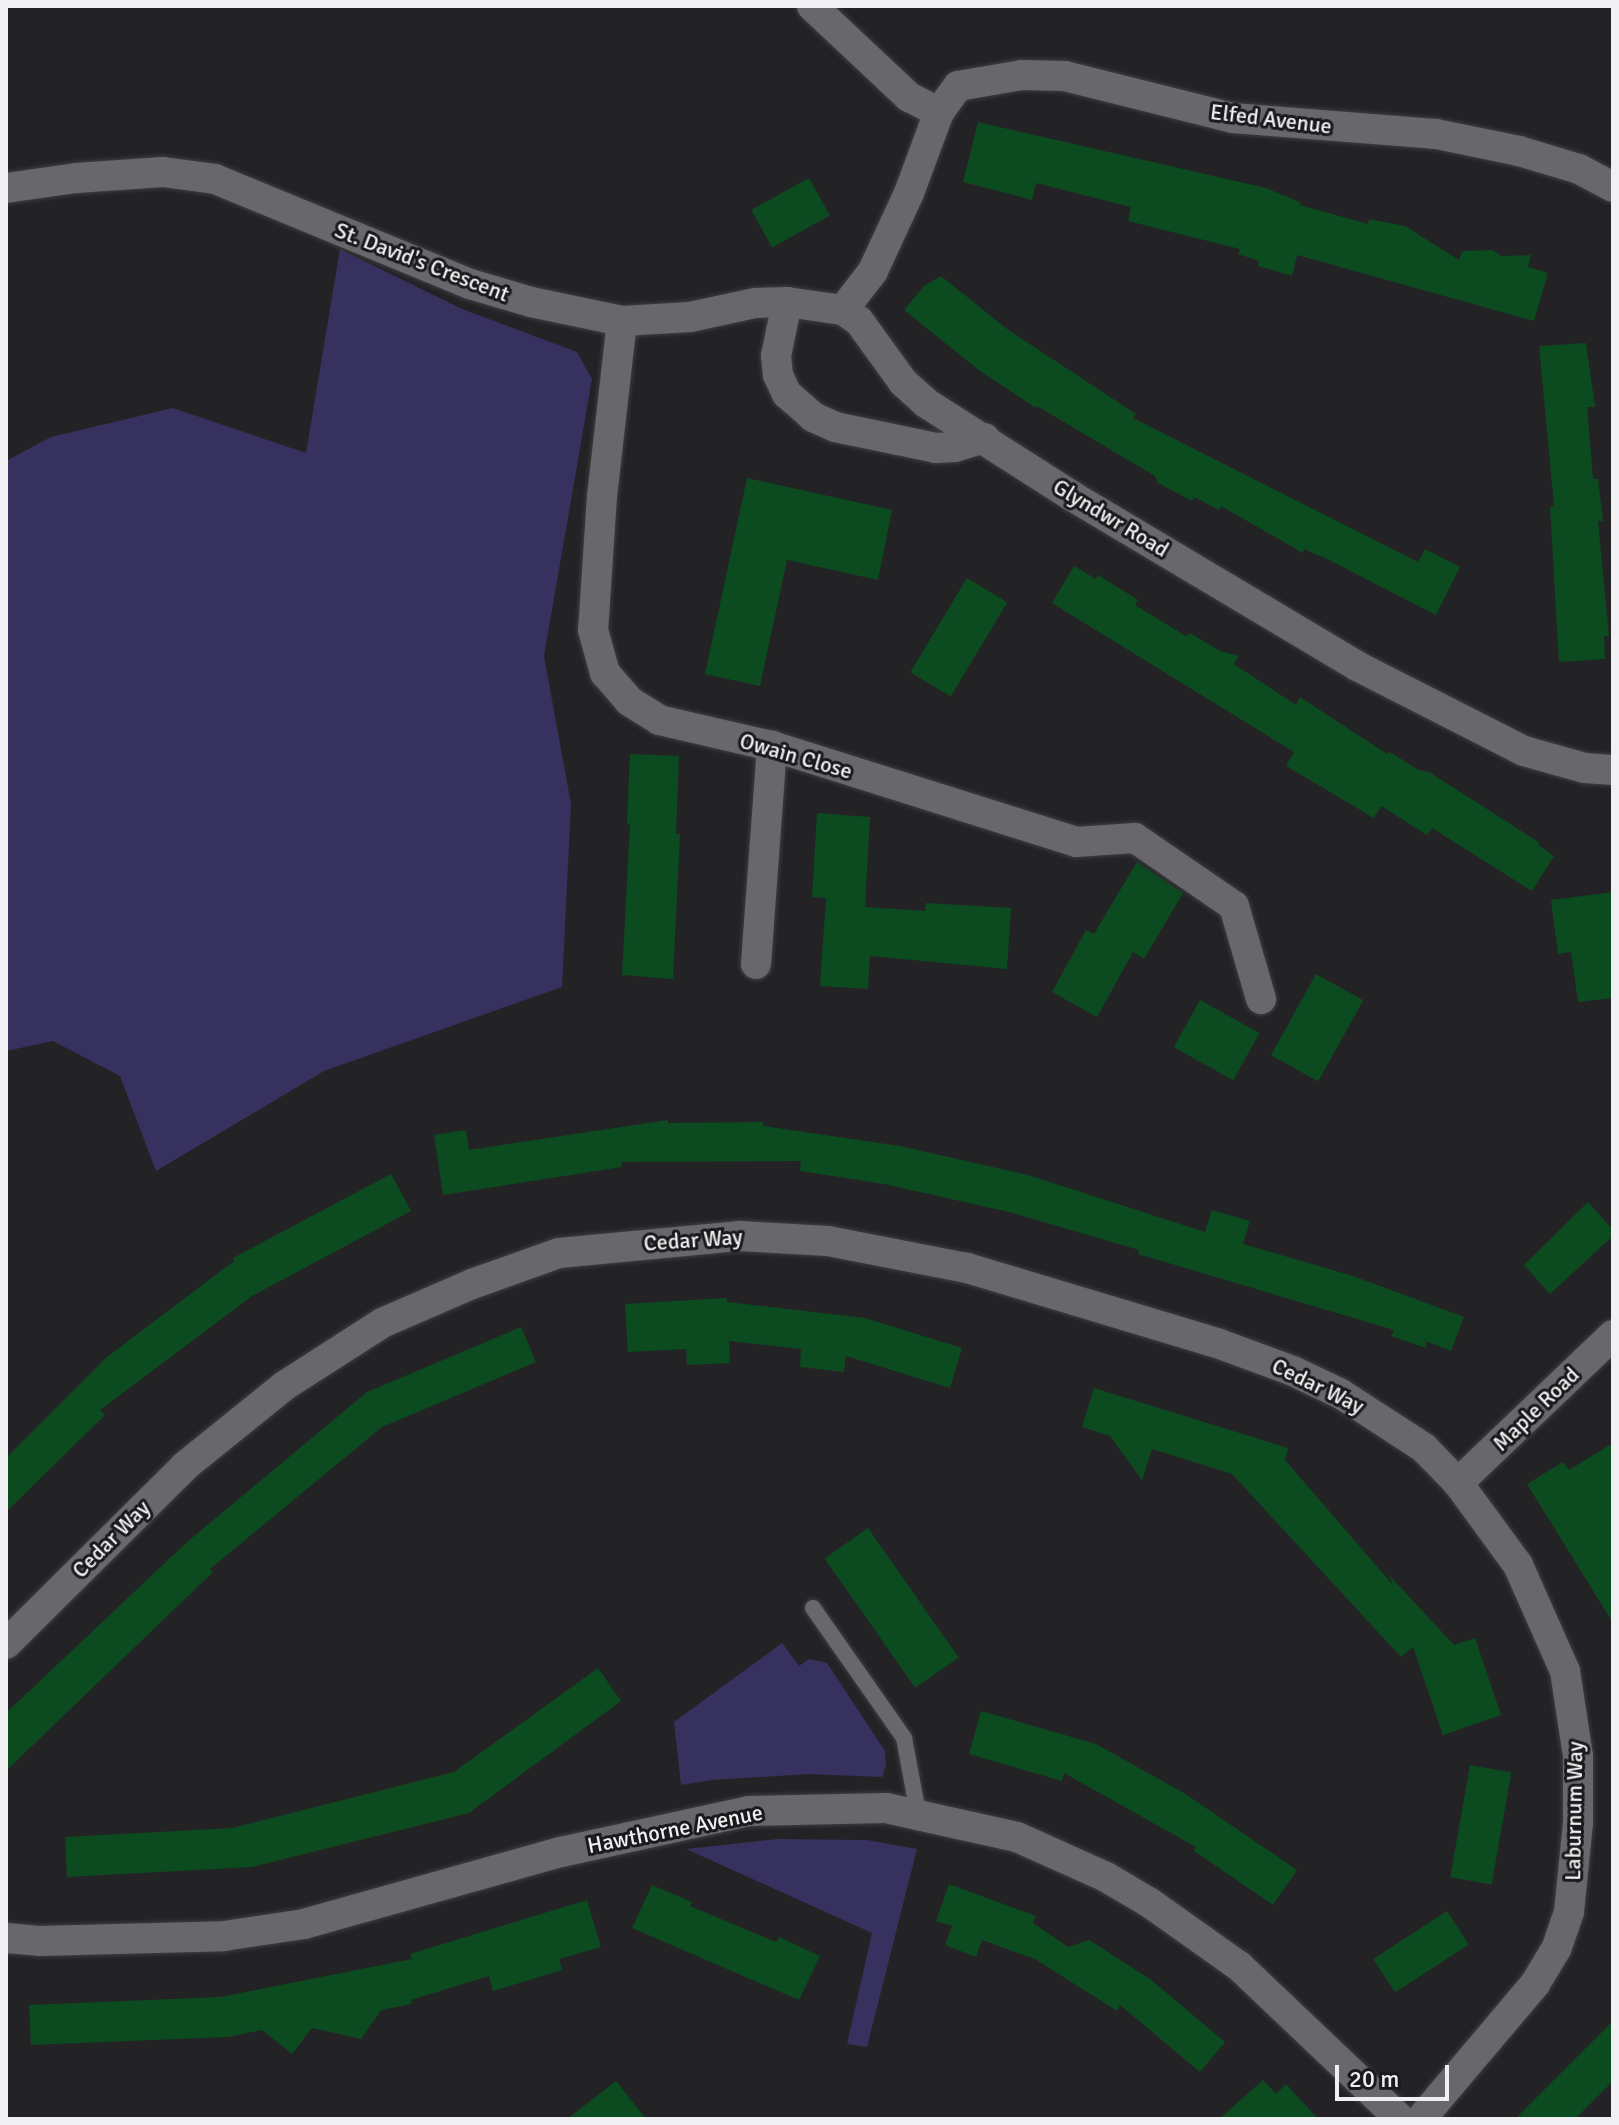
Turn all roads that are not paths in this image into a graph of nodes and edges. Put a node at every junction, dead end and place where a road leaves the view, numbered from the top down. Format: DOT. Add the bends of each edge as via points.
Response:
graph roads {
  1 [pos="812,6"];
  2 [pos="939,112"];
  3 [pos="1613,187"];
  4 [pos="6,188"];
  5 [pos="787,302"];
  6 [pos="843,310"];
  7 [pos="622,321"];
  8 [pos="985,438"];
  9 [pos="772,746"];
  10 [pos="1613,770"];
  11 [pos="756,964"];
  12 [pos="1261,999"];
  13 [pos="1613,1335"];
  14 [pos="1458,1483"];
  15 [pos="813,1608"];
  16 [pos="6,1644"];
  17 [pos="918,1813"];
  18 [pos="6,1938"];
  19 [pos="1400,2119"];
  20 [pos="1421,2119"];
  1 -- 2 [label="street" via="909,97"];
  2 -- 3 [label="street, Elfed Avenue" via="958,86 1022,75 1065,76 1233,118 1436,134 1519,151 1579,169"];
  2 -- 6 [label="street" via="873,271"];
  4 -- 7 [label="street, St. David's Crescent" via="163,172 215,179 470,284"];
  5 -- 6 [label="street, St. David's Crescent"];
  5 -- 7 [label="street, St. David's Crescent" via="659,321"];
  5 -- 8 [label="street" via="776,356 778,375 787,394 813,417 835,427 936,448"];
  6 -- 8 [label="street, Glyndwr Road" via="926,403"];
  7 -- 9 [label="street, Owain Close" via="600,529 593,630 598,654 605,673 629,701 659,720"];
  8 -- 10 [label="street, Glyndwr Road" via="1357,666 1524,751 1570,765"];
  9 -- 11 [label="street"];
  9 -- 12 [label="street, Owain Close" via="1076,842 1135,838 1234,906"];
  13 -- 14 [label="street, Maple Road"];
  14 -- 16 [label="street, Cedar Way" via="1424,1448 1386,1421 1293,1371 1036,1286 828,1241 740,1236 658,1241 559,1253 382,1323 284,1386 185,1466"];
  14 -- 20 [label="street, Laburnum Way" via="1518,1565 1565,1671 1578,1756 1578,1823 1569,1912 1556,1949 1535,1984"];
  15 -- 17 [label="lane" via="904,1738"];
  17 -- 18 [label="street, Hawthorne Avenue" via="886,1808 749,1811 561,1852 304,1924 224,1936"];
  17 -- 19 [label="street, Hawthorne Avenue" via="1017,1837 1150,1903 1239,1966"];
}
